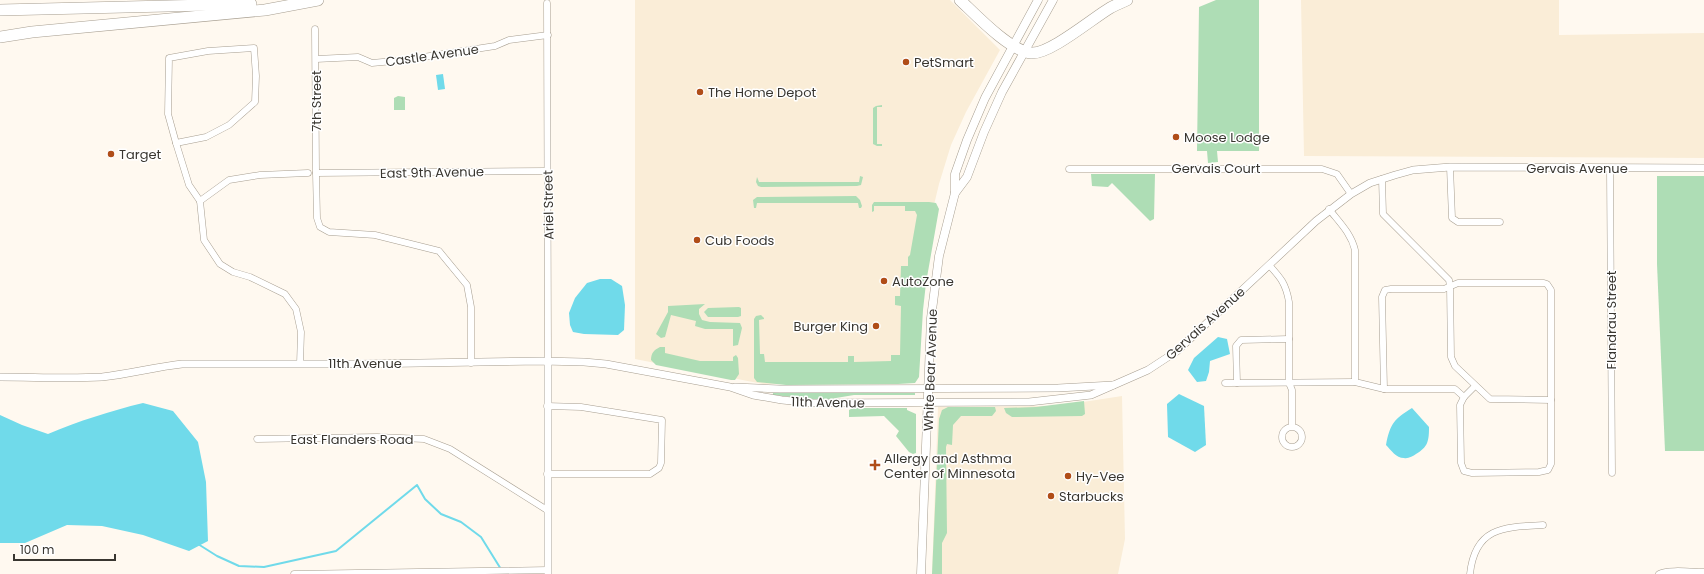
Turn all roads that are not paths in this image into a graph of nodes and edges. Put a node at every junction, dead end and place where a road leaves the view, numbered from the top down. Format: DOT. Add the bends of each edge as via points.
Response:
graph roads {
  1 [pos="303,0"];
  2 [pos="318,0"];
  3 [pos="960,0"];
  4 [pos="1038,0"];
  5 [pos="1053,0"];
  6 [pos="1127,0"];
  7 [pos="547,3"];
  8 [pos="0,10"];
  9 [pos="315,30"];
  10 [pos="548,35"];
  11 [pos="0,38"];
  12 [pos="1013,45"];
  13 [pos="1024,51"];
  14 [pos="316,59"];
  15 [pos="176,143"];
  16 [pos="1450,167"];
  17 [pos="1610,168"];
  18 [pos="1704,168"];
  19 [pos="1069,169"];
  20 [pos="547,170"];
  21 [pos="308,173"];
  22 [pos="316,173"];
  23 [pos="1382,179"];
  24 [pos="954,193"];
  25 [pos="1350,194"];
  26 [pos="200,201"];
  27 [pos="1329,209"];
  28 [pos="1500,222"];
  29 [pos="1269,265"];
  30 [pos="1450,286"];
  31 [pos="1289,339"];
  32 [pos="548,361"];
  33 [pos="471,363"];
  34 [pos="300,364"];
  35 [pos="0,377"];
  36 [pos="1355,382"];
  37 [pos="1237,383"];
  38 [pos="1289,383"];
  39 [pos="1225,384"];
  40 [pos="1115,385"];
  41 [pos="1475,386"];
  42 [pos="730,387"];
  43 [pos="929,388"];
  44 [pos="1384,389"];
  45 [pos="1464,397"];
  46 [pos="1551,400"];
  47 [pos="928,402"];
  48 [pos="547,406"];
  49 [pos="1292,426"];
  50 [pos="257,439"];
  51 [pos="1612,473"];
  52 [pos="547,474"];
  53 [pos="547,510"];
  54 [pos="1542,525"];
  55 [pos="548,572"];
  56 [pos="1704,572"];
  57 [pos="294,574"];
  58 [pos="921,574"];
  59 [pos="1470,574"];
  60 [pos="1659,574"];
  1 -- 8 [label="highway" via="226,5"];
  2 -- 11 [label="highway" via="265,10 32,32"];
  3 -- 12 [label="highway" via="1000,38"];
  4 -- 12 [label="main road, White Bear Avenue"];
  5 -- 13 [label="main road"];
  6 -- 13 [label="highway" via="1111,7 1047,50 1031,53"];
  7 -- 10 [label="street, Ariel Street"];
  9 -- 14 [label="street, 7th Street"];
  10 -- 14 [label="street, Castle Avenue" via="404,60 372,62 358,57"];
  10 -- 20 [label="street, Ariel Street"];
  12 -- 13 [label="highway"];
  12 -- 24 [label="main road, White Bear Avenue" via="985,98 967,140 955,174"];
  13 -- 24 [label="main road" via="993,111 967,177"];
  14 -- 22 [label="street, 7th Street"];
  15 -- 15 [label="street" via="168,114 169,58 208,51 254,48 255,102 229,125 206,137"];
  15 -- 26 [label="street" via="189,186"];
  16 -- 17 [label="street, Gervais Avenue"];
  16 -- 23 [label="street, Gervais Avenue" via="1413,170"];
  16 -- 28 [label="street" via="1452,218 1458,222"];
  17 -- 18 [label="street, Gervais Avenue"];
  17 -- 51 [label="street, Flandrau Street"];
  19 -- 25 [label="street, Gervais Court" via="1322,169 1337,174"];
  20 -- 22 [label="street, East 9th Avenue"];
  20 -- 32 [label="street, Ariel Street"];
  21 -- 26 [label="street" via="260,175 229,180"];
  22 -- 33 [label="street, 7th Street" via="317,218 320,227 329,232 375,235 424,246 439,251 448,261 467,285 471,307"];
  23 -- 25 [label="street, Gervais Avenue"];
  23 -- 30 [label="street" via="1383,214 1449,280"];
  24 -- 43 [label="main road, White Bear Avenue" via="936,276"];
  25 -- 27 [label="street, Gervais Avenue"];
  26 -- 34 [label="street" via="204,240 220,264 285,294 296,310 301,332"];
  27 -- 29 [label="street, Gervais Avenue"];
  27 -- 36 [label="street" via="1348,233 1355,250"];
  29 -- 31 [label="street" via="1283,281 1287,290"];
  29 -- 40 [label="street, Gervais Avenue" via="1177,351 1148,370"];
  30 -- 41 [label="street" via="1451,357 1455,366"];
  30 -- 44 [label="street" via="1444,289 1391,288 1383,293"];
  30 -- 46 [label="street" via="1458,283 1544,283 1550,286"];
  31 -- 37 [label="street" via="1238,342"];
  31 -- 38 [label="street"];
  32 -- 33 [label="street, 11th Avenue"];
  32 -- 42 [label="street, 11th Avenue" via="606,364"];
  32 -- 48 [label="street, Ariel Street"];
  33 -- 34 [label="street, 11th Avenue"];
  34 -- 35 [label="street, 11th Avenue" via="182,364 101,377"];
  36 -- 38 [label="street"];
  36 -- 44 [label="street"];
  37 -- 38 [label="street"];
  37 -- 39 [label="street"];
  38 -- 49 [label="street" via="1292,390"];
  40 -- 43 [label="street, Gervais Avenue" via="1058,388"];
  40 -- 47 [label="street, Gervais Avenue" via="1091,395 1061,400"];
  41 -- 45 [label="street"];
  41 -- 46 [label="street" via="1487,398 1493,400"];
  42 -- 43 [label="street, 11th Avenue"];
  42 -- 47 [label="street, 11th Avenue" via="752,395 797,402"];
  43 -- 47 [label="main road, White Bear Avenue"];
  44 -- 45 [label="street" via="1455,389"];
  45 -- 46 [label="street" via="1460,405 1461,464 1464,471 1472,473 1548,470 1552,464"];
  47 -- 58 [label="main road, White Bear Avenue"];
  48 -- 52 [label="street, Ariel Street"];
  48 -- 52 [label="street" via="581,407 662,420 662,458 659,468 650,474"];
  50 -- 53 [label="street, East Flanders Road" via="424,439 450,449"];
  52 -- 53 [label="street, Ariel Street"];
  53 -- 55 [label="street, Ariel Street"];
  54 -- 59 [label="street" via="1506,528 1490,534 1474,554"];
  55 -- 57 [label="street"];
  56 -- 60 [label="street"];
}
